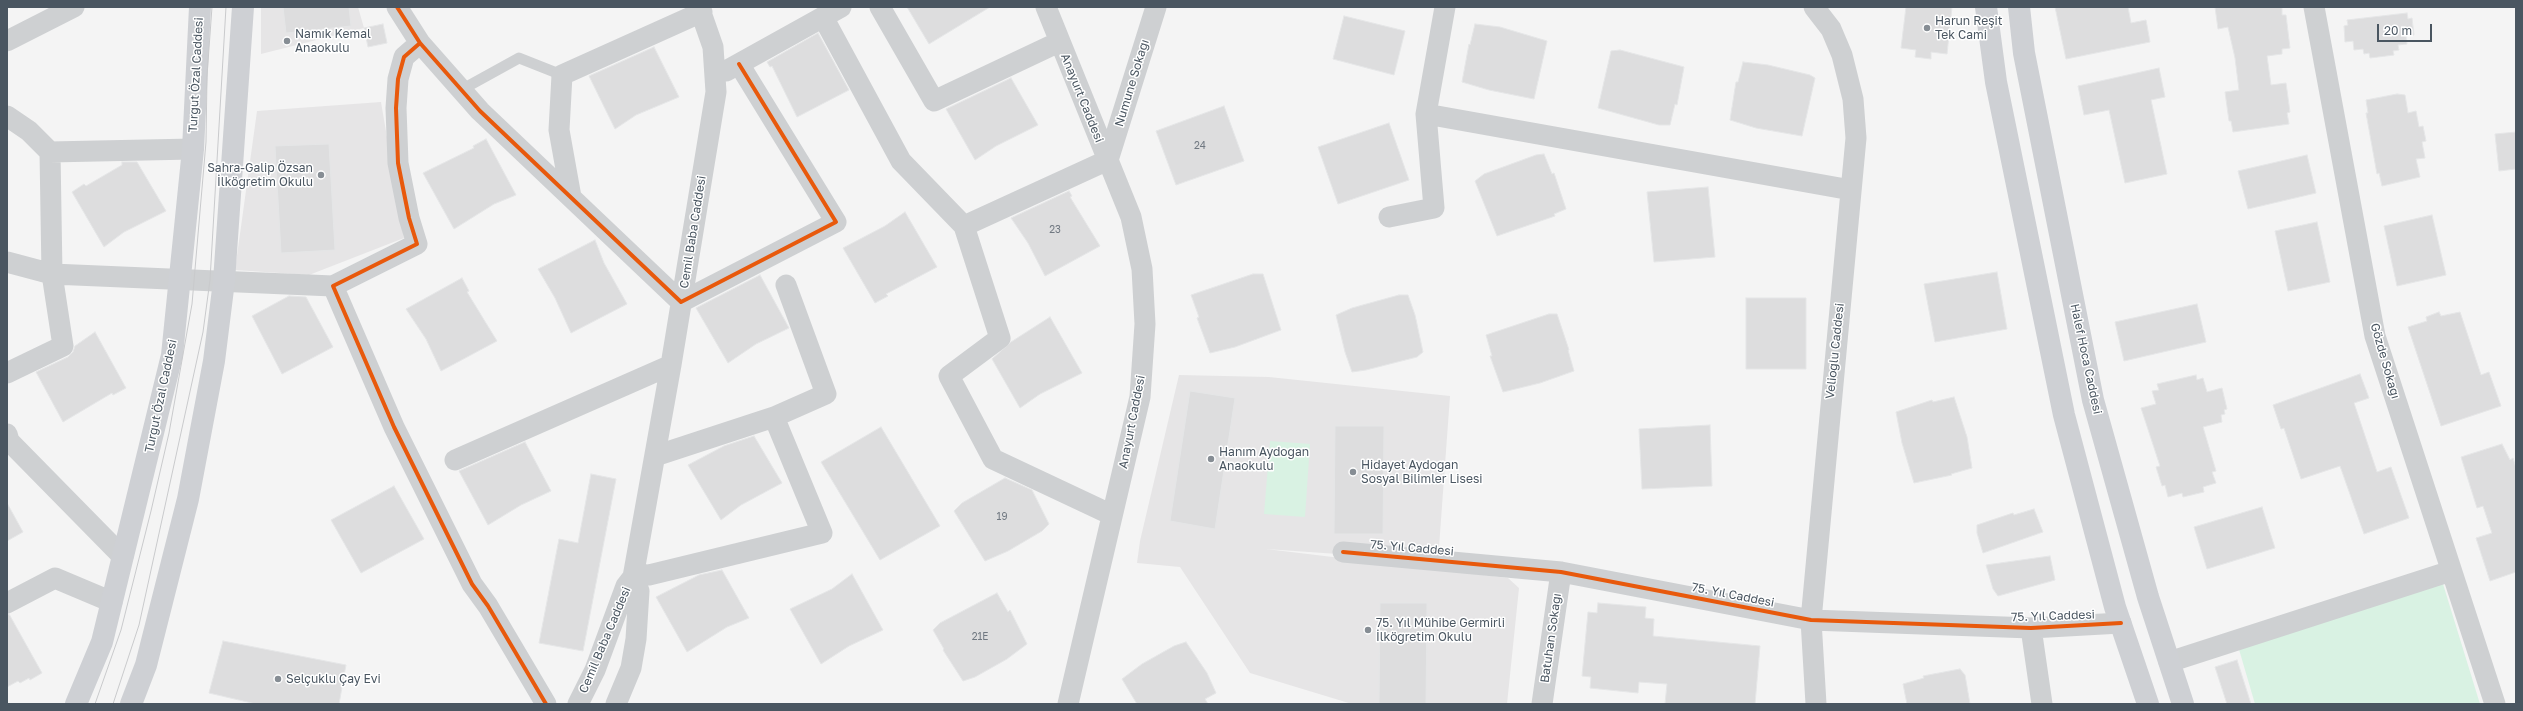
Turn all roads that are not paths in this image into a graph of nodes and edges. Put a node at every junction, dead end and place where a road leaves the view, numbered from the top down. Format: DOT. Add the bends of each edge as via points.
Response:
graph roads {
  1 [pos="74,7"];
  2 [pos="200,7"];
  3 [pos="243,7"];
  4 [pos="397,7"];
  5 [pos="841,7"];
  6 [pos="880,7"];
  7 [pos="1046,7"];
  8 [pos="1156,7"];
  9 [pos="1445,7"];
  10 [pos="1814,7"];
  11 [pos="1986,7"];
  12 [pos="2019,7"];
  13 [pos="2314,7"];
  14 [pos="701,10"];
  15 [pos="823,17"];
  16 [pos="7,42"];
  17 [pos="1059,42"];
  18 [pos="420,43"];
  19 [pos="739,64"];
  20 [pos="562,75"];
  21 [pos="716,77"];
  22 [pos="461,90"];
  23 [pos="1426,114"];
  24 [pos="7,116"];
  25 [pos="193,150"];
  26 [pos="50,152"];
  27 [pos="1108,160"];
  28 [pos="1851,190"];
  29 [pos="571,197"];
  30 [pos="1389,217"];
  31 [pos="964,226"];
  32 [pos="7,262"];
  33 [pos="52,274"];
  34 [pos="180,279"];
  35 [pos="224,281"];
  36 [pos="786,285"];
  37 [pos="333,286"];
  38 [pos="681,302"];
  39 [pos="671,365"];
  40 [pos="7,373"];
  41 [pos="774,417"];
  42 [pos="8,439"];
  43 [pos="654,456"];
  44 [pos="455,460"];
  45 [pos="1112,515"];
  46 [pos="1343,552"];
  47 [pos="123,557"];
  48 [pos="2452,571"];
  49 [pos="1561,572"];
  50 [pos="634,575"];
  51 [pos="112,602"];
  52 [pos="7,603"];
  53 [pos="1811,620"];
  54 [pos="2121,623"];
  55 [pos="2031,628"];
  56 [pos="2169,662"];
  57 [pos="76,704"];
  58 [pos="131,704"];
  59 [pos="546,704"];
  60 [pos="578,704"];
  61 [pos="588,704"];
  62 [pos="595,704"];
  63 [pos="616,704"];
  64 [pos="1068,704"];
  65 [pos="1542,704"];
  66 [pos="1816,704"];
  67 [pos="2042,704"];
  68 [pos="2148,704"];
  69 [pos="2183,704"];
  70 [pos="2495,704"];
  1 -- 16 [label="street"];
  2 -- 25 [label="street, Turgut Özal Caddesi"];
  3 -- 35 [label="street"];
  4 -- 18 [label="street"];
  5 -- 15 [label="street"];
  6 -- 17 [label="street" via="934,101"];
  7 -- 17 [label="street, Anayurt Caddesi"];
  8 -- 27 [label="street, Numune Sokağı"];
  9 -- 23 [label="street"];
  10 -- 28 [label="street, Velioğlu Caddesi" via="1831,29 1837,42 1853,99 1856,138"];
  11 -- 54 [label="street" via="1996,82 2064,415"];
  12 -- 56 [label="street, Halef Hoca Caddesi" via="2024,53 2093,400 2148,597"];
  13 -- 48 [label="street, Gözde Sokağı" via="2375,336"];
  14 -- 20 [label="street"];
  14 -- 21 [label="street, Cemil Baba Caddesi" via="713,47"];
  15 -- 19 [label="street"];
  15 -- 31 [label="street" via="901,161"];
  17 -- 27 [label="street, Anayurt Caddesi"];
  18 -- 22 [label="street"];
  18 -- 37 [label="street" via="404,57 398,79 396,108 400,177 417,244"];
  19 -- 21 [label="street"];
  19 -- 38 [label="street" via="836,222"];
  20 -- 22 [label="lane" via="519,58"];
  20 -- 29 [label="street" via="558,130"];
  21 -- 38 [label="street, Cemil Baba Caddesi" via="716,92"];
  22 -- 29 [label="street"];
  23 -- 28 [label="street"];
  23 -- 30 [label="street" via="1434,208"];
  24 -- 26 [label="street" via="29,131"];
  25 -- 26 [label="street"];
  25 -- 34 [label="street, Turgut Özal Caddesi"];
  26 -- 33 [label="street"];
  27 -- 31 [label="street"];
  27 -- 45 [label="street, Anayurt Caddesi" via="1131,217 1137,242 1146,324 1140,397"];
  28 -- 53 [label="street, Velioğlu Caddesi"];
  29 -- 38 [label="street"];
  31 -- 45 [label="street" via="1000,338 949,376 993,459"];
  32 -- 33 [label="street"];
  33 -- 34 [label="street"];
  33 -- 40 [label="street" via="63,346"];
  34 -- 35 [label="street"];
  34 -- 47 [label="street, Turgut Özal Caddesi" via="172,355"];
  35 -- 37 [label="street"];
  35 -- 58 [label="street" via="214,361 188,499 146,664"];
  36 -- 41 [label="street" via="826,394"];
  37 -- 59 [label="street" via="394,427 472,584 488,606"];
  38 -- 39 [label="street, Cemil Baba Caddesi"];
  39 -- 43 [label="street, Cemil Baba Caddesi"];
  39 -- 44 [label="street"];
  41 -- 43 [label="street"];
  41 -- 50 [label="street" via="822,533 649,575"];
  42 -- 47 [label="street"];
  43 -- 50 [label="street, Cemil Baba Caddesi"];
  45 -- 64 [label="street, Anayurt Caddesi"];
  46 -- 49 [label="street, 75. Yıl Caddesi"];
  47 -- 51 [label="street, Turgut Özal Caddesi"];
  48 -- 56 [label="street"];
  48 -- 70 [label="street, Gözde Sokağı"];
  49 -- 53 [label="street, 75. Yıl Caddesi"];
  49 -- 65 [label="street, Batuhan Sokağı"];
  50 -- 60 [label="street, Cemil Baba Caddesi" via="626,586 595,670"];
  50 -- 63 [label="street, Cemil Baba Caddesi" via="639,591 636,639 631,668"];
  51 -- 52 [label="street" via="56,578"];
  51 -- 57 [label="street, Turgut Özal Caddesi" via="102,642"];
  53 -- 55 [label="street, 75. Yıl Caddesi"];
  53 -- 66 [label="street, Velioğlu Caddesi"];
  54 -- 55 [label="street, 75. Yıl Caddesi"];
  54 -- 68 [label="street"];
  55 -- 67 [label="street"];
  56 -- 69 [label="street, Halef Hoca Caddesi"];
  61 -- 62 [label="street"];
}
